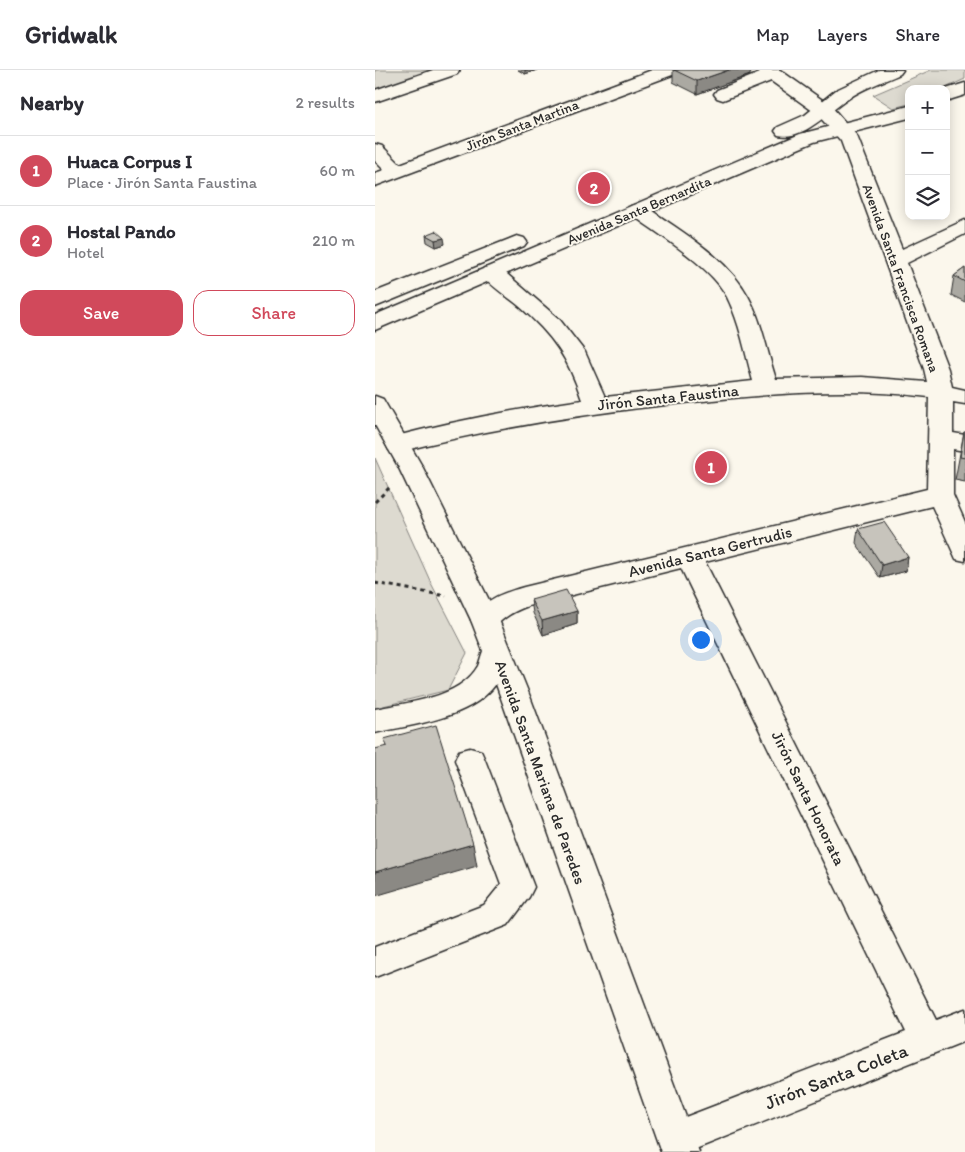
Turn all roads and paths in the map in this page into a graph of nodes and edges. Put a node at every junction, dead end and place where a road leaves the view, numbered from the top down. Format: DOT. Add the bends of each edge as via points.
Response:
graph roads {
  1 [pos="451,70"];
  2 [pos="669,70"];
  3 [pos="894,70"];
  4 [pos="770,72"];
  5 [pos="965,88"];
  6 [pos="723,94"];
  7 [pos="950,94"];
  8 [pos="375,96"];
  9 [pos="824,110"];
  10 [pos="905,113"];
  11 [pos="841,128"];
  12 [pos="375,150"];
  13 [pos="397,172"];
  14 [pos="375,180"];
  15 [pos="638,210"];
  16 [pos="965,226"];
  17 [pos="896,260"];
  18 [pos="492,273"];
  19 [pos="375,300"];
  20 [pos="375,323"];
  21 [pos="766,387"];
  22 [pos="941,391"];
  23 [pos="965,397"];
  24 [pos="375,404"];
  25 [pos="596,405"];
  26 [pos="940,439"];
  27 [pos="965,443"];
  28 [pos="398,444"];
  29 [pos="940,494"];
  30 [pos="965,552"];
  31 [pos="689,557"];
  32 [pos="375,583"];
  33 [pos="480,610"];
  34 [pos="497,651"];
  35 [pos="375,720"];
  36 [pos="470,760"];
  37 [pos="375,962"];
  38 [pos="965,1025"];
  39 [pos="928,1040"];
  40 [pos="677,1145"];
  1 -- 8 [label="street"];
  2 -- 13 [label="street, Jirón Santa Martina"];
  3 -- 9 [label="street, Avenida Santa Bernardita" via="842,94"];
  4 -- 6 [label="street"];
  4 -- 9 [label="street, Avenida Santa Francisca Romana"];
  5 -- 7 [label="street"];
  9 -- 11 [label="street, Avenida Santa Francisca Romana"];
  9 -- 19 [label="street, Avenida Santa Bernardita" via="795,128"];
  10 -- 11 [label="street, Avenida Santa Bernardita"];
  11 -- 15 [label="street, Avenida Santa Bernardita" via="807,138"];
  11 -- 17 [label="street, Avenida Santa Francisca Romana" via="850,140"];
  12 -- 13 [label="street"];
  13 -- 14 [label="street, Jirón Santa Martina"];
  15 -- 18 [label="street, Avenida Santa Bernardita"];
  15 -- 21 [label="street" via="718,272 736,294"];
  16 -- 17 [label="street"];
  17 -- 22 [label="street, Avenida Santa Francisca Romana"];
  18 -- 20 [label="street, Avenida Santa Bernardita"];
  18 -- 25 [label="street" via="555,328 569,345"];
  21 -- 22 [label="street, Jirón Santa Faustina" via="843,382"];
  21 -- 25 [label="street, Jirón Santa Faustina"];
  22 -- 23 [label="street, Jirón Santa Faustina"];
  22 -- 26 [label="street, Avenida Santa Francisca Romana"];
  24 -- 28 [label="street, Avenida Santa Mariana de Paredes"];
  25 -- 28 [label="street, Jirón Santa Faustina" via="450,430"];
  26 -- 27 [label="street"];
  26 -- 29 [label="street, Avenida Santa Francisca Romana"];
  28 -- 33 [label="street, Avenida Santa Mariana de Paredes"];
  29 -- 30 [label="street, Avenida Santa Francisca Romana"];
  29 -- 31 [label="street, Avenida Santa Gertrudis"];
  31 -- 33 [label="street, Avenida Santa Gertrudis" via="506,602 494,610"];
  31 -- 39 [label="street, Jirón Santa Honorata"];
  32 -- 33 [label="path"];
  33 -- 34 [label="street, Avenida Santa Mariana de Paredes"];
  34 -- 35 [label="street" via="491,672 471,692 434,706"];
  34 -- 40 [label="street, Avenida Santa Mariana de Paredes"];
  36 -- 37 [label="street" via="518,887 496,915"];
  38 -- 39 [label="street, Jirón Santa Coleta"];
  39 -- 40 [label="street, Jirón Santa Coleta" via="708,1126"];
}
